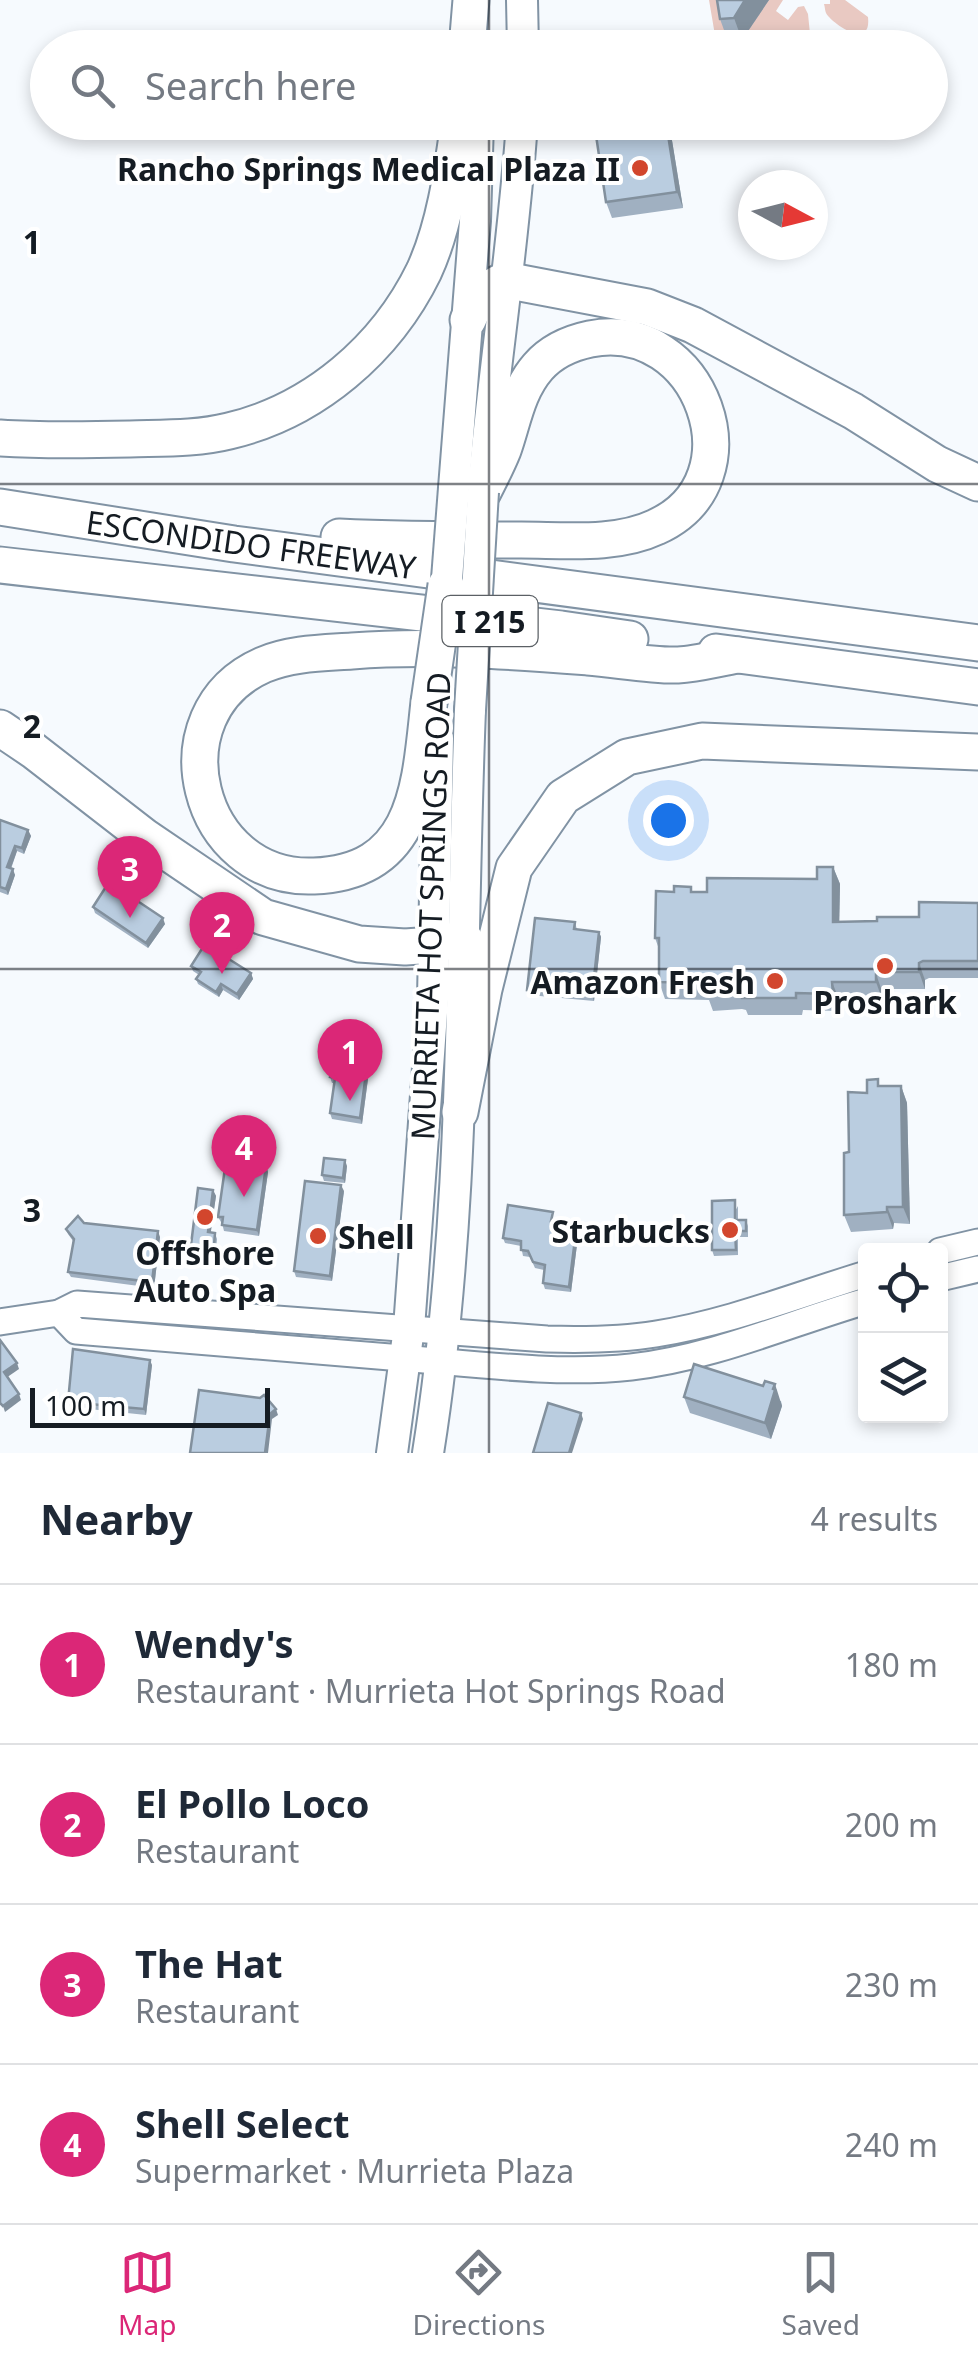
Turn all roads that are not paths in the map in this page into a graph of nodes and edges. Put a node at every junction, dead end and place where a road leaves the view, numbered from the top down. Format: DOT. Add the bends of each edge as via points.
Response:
graph roads {
  1 [pos="472,0"];
  2 [pos="522,0"];
  3 [pos="469,30"];
  4 [pos="474,30"];
  5 [pos="523,30"];
  6 [pos="457,140"];
  7 [pos="478,140"];
  8 [pos="521,140"];
  9 [pos="505,280"];
  10 [pos="468,320"];
  11 [pos="0,438"];
  12 [pos="978,483"];
  13 [pos="468,490"];
  14 [pos="0,506"];
  15 [pos="234,544"];
  16 [pos="0,564"];
  17 [pos="446,585"];
  18 [pos="978,643"];
  19 [pos="738,655"];
  20 [pos="978,686"];
  21 [pos="434,703"];
  22 [pos="0,728"];
  23 [pos="978,752"];
  24 [pos="449,942"];
  25 [pos="460,1112"];
  26 [pos="978,1242"];
  27 [pos="948,1250"];
  28 [pos="978,1269"];
  29 [pos="858,1276"];
  30 [pos="948,1276"];
  31 [pos="858,1304"];
  32 [pos="0,1322"];
  33 [pos="407,1343"];
  34 [pos="443,1346"];
  35 [pos="392,1453"];
  36 [pos="428,1453"];
  1 -- 3 [label="highway"];
  1 -- 4 [label="main road"];
  2 -- 5 [label="main road"];
  6 -- 11 [label="highway" via="424,270 397,317 326,387 279,415 229,432"];
  7 -- 10 [label="main road, MURRIETA HOT SPRINGS ROAD"];
  8 -- 9 [label="main road, MURRIETA HOT SPRINGS ROAD"];
  9 -- 10 [label="highway" via="478,297"];
  9 -- 12 [label="highway" via="647,307 693,325"];
  9 -- 13 [label="main road, MURRIETA HOT SPRINGS ROAD" via="492,388"];
  10 -- 13 [label="main road, MURRIETA HOT SPRINGS ROAD"];
  13 -- 15 [label="highway" via="502,453 522,391 539,366 571,345 605,337 640,342 684,372 704,403 710,449 703,482 683,509 649,530 603,539 324,536"];
  13 -- 17 [label="main road, MURRIETA HOT SPRINGS ROAD, bridge"];
  13 -- 24 [label="main road, MURRIETA HOT SPRINGS ROAD, bridge" via="470,710"];
  14 -- 15 [label="highway, ESCONDIDO FREEWAY / I 215"];
  15 -- 18 [label="highway, ESCONDIDO FREEWAY / I 215"];
  16 -- 19 [label="highway, ESCONDIDO FREEWAY / I 215"];
  17 -- 21 [label="highway, bridge"];
  19 -- 20 [label="highway, ESCONDIDO FREEWAY / I 215"];
  19 -- 21 [label="highway" via="677,665 459,648 298,656 267,664 234,684 204,732 200,781 216,826 247,856 282,873 330,875 372,860 412,810"];
  21 -- 24 [label="main road, MURRIETA HOT SPRINGS ROAD"];
  22 -- 24 [label="highway" via="263,917 360,944"];
  23 -- 25 [label="highway" via="702,742 627,757 563,797 514,868"];
  24 -- 25 [label="main road, MURRIETA HOT SPRINGS ROAD"];
  24 -- 33 [label="main road, MURRIETA HOT SPRINGS ROAD" via="433,1000"];
  25 -- 34 [label="main road, MURRIETA HOT SPRINGS ROAD"];
  26 -- 27 [label="street"];
  28 -- 30 [label="street"];
  29 -- 34 [label="street" via="654,1334"];
  31 -- 34 [label="street" via="721,1348 635,1366 592,1370"];
  32 -- 33 [label="street" via="59,1313 76,1331"];
  33 -- 34 [label="street"];
  33 -- 35 [label="main road, MURRIETA HOT SPRINGS ROAD"];
  34 -- 36 [label="main road, MURRIETA HOT SPRINGS ROAD"];
}
